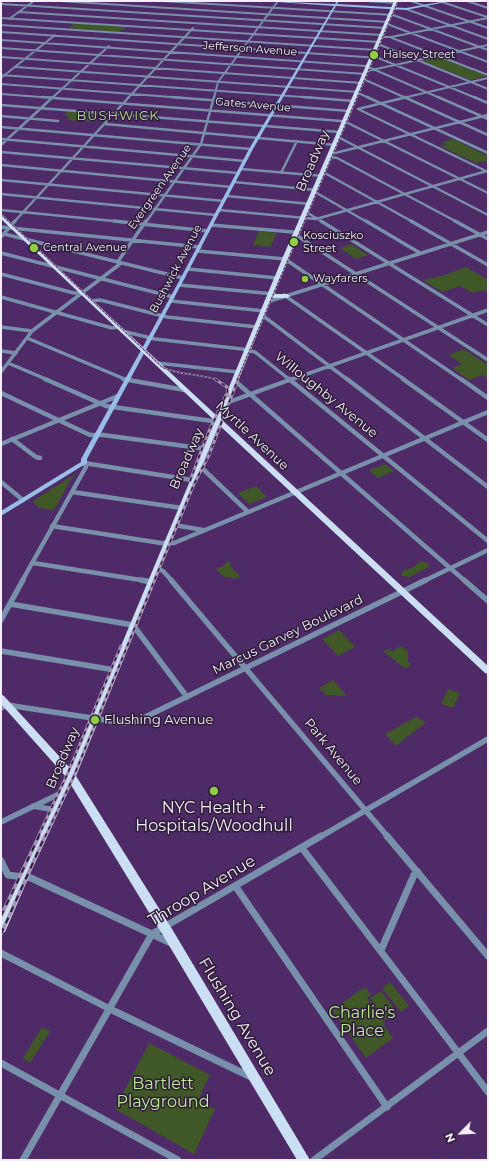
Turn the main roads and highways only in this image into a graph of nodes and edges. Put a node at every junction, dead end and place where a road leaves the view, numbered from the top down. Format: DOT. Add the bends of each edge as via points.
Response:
graph roads {
  1 [pos="264,1"];
  2 [pos="278,1"];
  3 [pos="338,1"];
  4 [pos="450,1"];
  5 [pos="396,2"];
  6 [pos="336,5"];
  7 [pos="393,9"];
  8 [pos="350,109"];
  9 [pos="358,109"];
  10 [pos="1,216"];
  11 [pos="287,296"];
  12 [pos="269,297"];
  13 [pos="144,350"];
  14 [pos="219,422"];
  15 [pos="1,514"];
  16 [pos="488,671"];
  17 [pos="3,703"];
  18 [pos="71,776"];
  19 [pos="1,928"];
  20 [pos="304,1160"];
  1 -- 2 [label="main road"];
  2 -- 6 [label="main road"];
  3 -- 6 [label="main road, Bushwick Avenue"];
  4 -- 7 [label="main road"];
  5 -- 7 [label="main road, Broadway"];
  6 -- 7 [label="main road"];
  6 -- 13 [label="main road, Bushwick Avenue" via="251,149"];
  7 -- 8 [label="main road, Broadway"];
  8 -- 9 [label="main road"];
  8 -- 12 [label="main road, Broadway"];
  10 -- 13 [label="main road, Myrtle Avenue"];
  11 -- 12 [label="main road"];
  12 -- 14 [label="main road, Broadway"];
  13 -- 14 [label="main road, Myrtle Avenue"];
  13 -- 15 [label="main road, Bushwick Avenue" via="84,463"];
  14 -- 16 [label="main road, Myrtle Avenue"];
  14 -- 18 [label="main road, Broadway" via="192,480"];
  17 -- 18 [label="main road, Flushing Avenue"];
  18 -- 19 [label="main road, Broadway"];
  18 -- 20 [label="main road, Flushing Avenue"];
}
